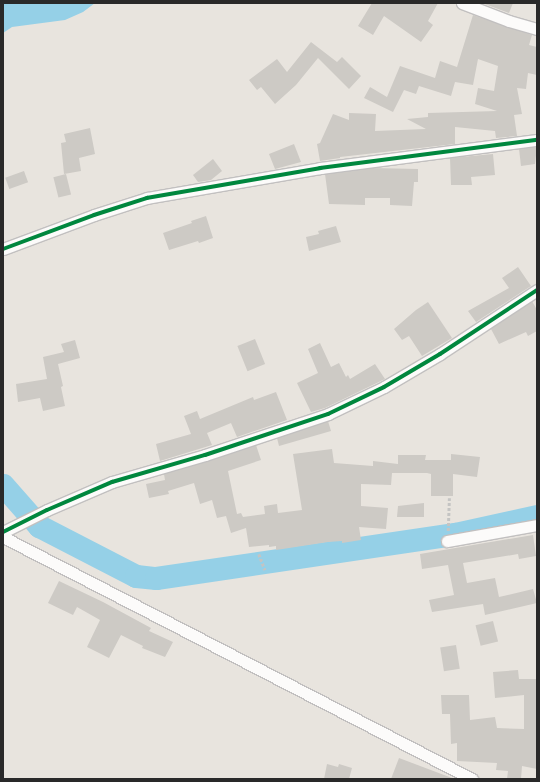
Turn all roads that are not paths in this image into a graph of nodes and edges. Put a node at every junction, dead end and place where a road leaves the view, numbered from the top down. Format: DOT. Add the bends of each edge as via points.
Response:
graph roads {
  1 [pos="462,3"];
  2 [pos="537,29"];
  3 [pos="537,140"];
  4 [pos="3,249"];
  5 [pos="537,290"];
  6 [pos="537,525"];
  7 [pos="3,532"];
  8 [pos="448,536"];
  9 [pos="3,537"];
  10 [pos="472,779"];
  1 -- 2 [label="street"];
  3 -- 4 [label="street" via="320,168 147,198"];
  5 -- 7 [label="street" via="440,354 384,387 328,414 92,489"];
  6 -- 8 [label="street"];
  9 -- 10 [label="street"];
}
